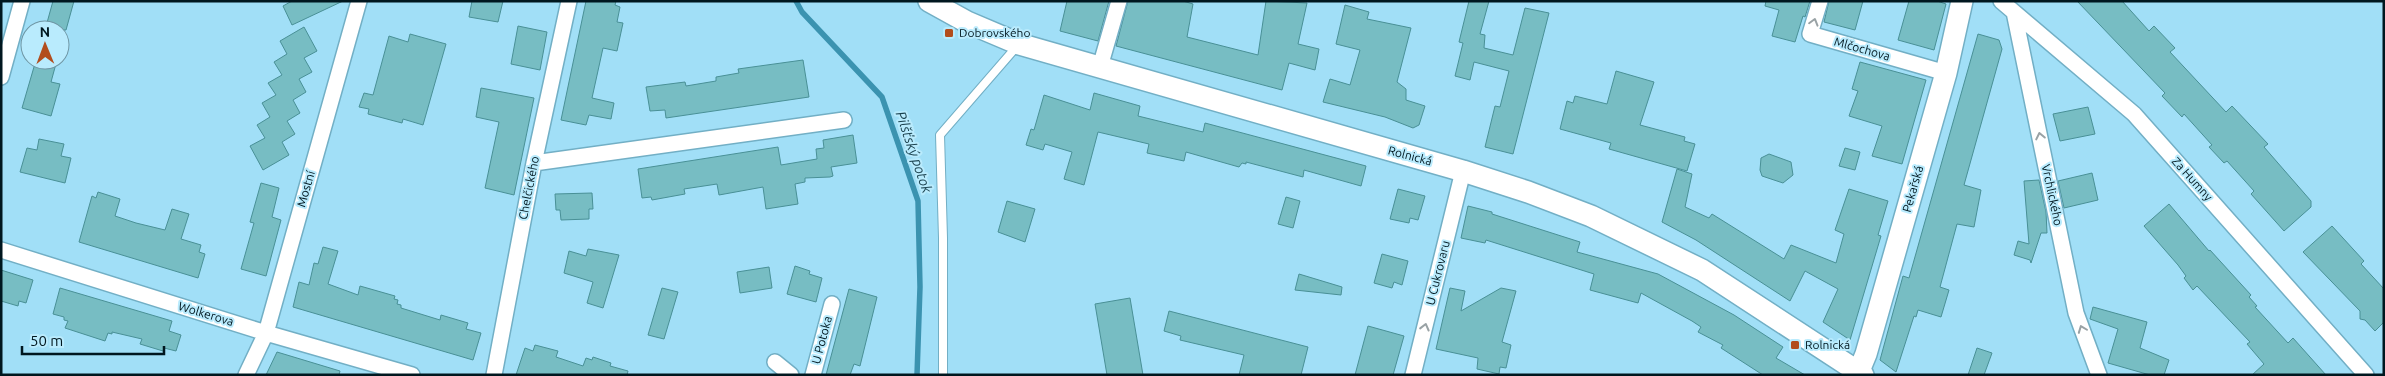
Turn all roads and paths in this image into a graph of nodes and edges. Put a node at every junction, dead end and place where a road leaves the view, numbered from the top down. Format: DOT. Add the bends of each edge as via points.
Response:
graph roads {
  1 [pos="22,1"];
  2 [pos="359,1"];
  3 [pos="569,1"];
  4 [pos="929,1"];
  5 [pos="1119,1"];
  6 [pos="1820,1"];
  7 [pos="1962,1"];
  8 [pos="2001,1"];
  9 [pos="2014,12"];
  10 [pos="1019,44"];
  11 [pos="1100,67"];
  12 [pos="1946,73"];
  13 [pos="1,77"];
  14 [pos="844,120"];
  15 [pos="534,163"];
  16 [pos="1462,171"];
  17 [pos="1,250"];
  18 [pos="832,304"];
  19 [pos="266,333"];
  20 [pos="775,362"];
  21 [pos="1860,374"];
  22 [pos="246,375"];
  23 [pos="412,375"];
  24 [pos="494,375"];
  25 [pos="791,375"];
  26 [pos="813,375"];
  27 [pos="943,375"];
  28 [pos="1413,375"];
  29 [pos="2099,375"];
  30 [pos="2366,375"];
  1 -- 13 [label="street"];
  2 -- 19 [label="street, Mostní"];
  3 -- 15 [label="street, Chelčického"];
  4 -- 10 [label="street, Rolnická" via="967,22"];
  5 -- 11 [label="street"];
  12 -- 6 [label="street, Mlčochova, one-way" via="1810,34"];
  7 -- 12 [label="street, Pekařská"];
  8 -- 9 [label="street, Za Humny"];
  29 -- 9 [label="street, Vrchlického, one-way" via="2076,313"];
  9 -- 30 [label="street, Za Humny" via="2134,114"];
  10 -- 11 [label="street, Rolnická"];
  10 -- 27 [label="lane" via="940,135"];
  11 -- 16 [label="street, Rolnická"];
  12 -- 21 [label="street, Pekařská"];
  14 -- 15 [label="street"];
  15 -- 24 [label="street, Chelčického"];
  16 -- 21 [label="street, Rolnická" via="1591,216 1702,270"];
  28 -- 16 [label="street, U Cukrovaru, one-way"];
  17 -- 19 [label="street, Wolkerova"];
  18 -- 26 [label="street, U Potoka"];
  19 -- 22 [label="street, Mostní"];
  19 -- 23 [label="street, Wolkerova"];
  20 -- 25 [label="street"];
}
